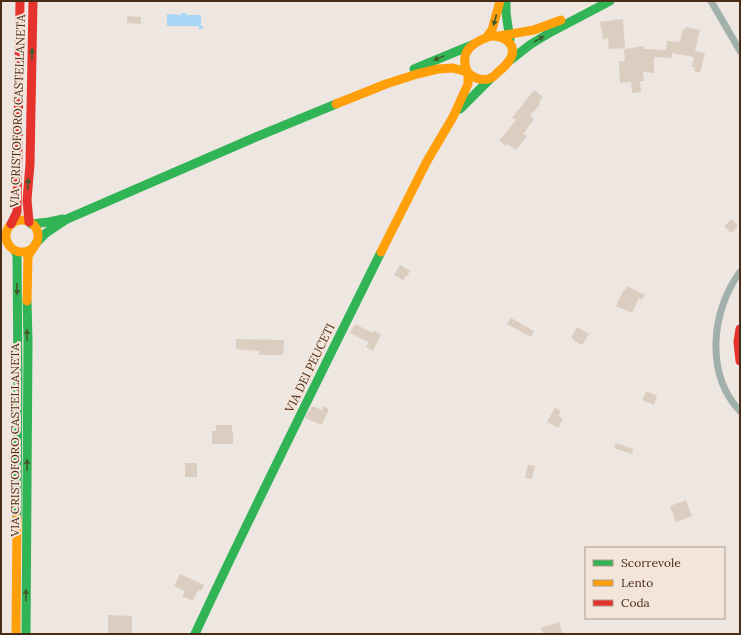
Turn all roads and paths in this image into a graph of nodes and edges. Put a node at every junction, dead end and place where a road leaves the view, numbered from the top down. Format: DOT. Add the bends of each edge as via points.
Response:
graph roads {
  1 [pos="20,1"];
  2 [pos="33,1"];
  3 [pos="500,1"];
  4 [pos="506,1"];
  5 [pos="607,1"];
  6 [pos="610,1"];
  7 [pos="711,1"];
  8 [pos="509,34"];
  9 [pos="499,36"];
  10 [pos="486,38"];
  11 [pos="475,44"];
  12 [pos="510,44"];
  13 [pos="740,51"];
  14 [pos="508,62"];
  15 [pos="467,73"];
  16 [pos="491,78"];
  17 [pos="386,84"];
  18 [pos="453,117"];
  19 [pos="67,218"];
  20 [pos="30,223"];
  21 [pos="11,224"];
  22 [pos="4,235"];
  23 [pos="35,245"];
  24 [pos="9,249"];
  25 [pos="740,272"];
  26 [pos="740,330"];
  27 [pos="740,361"];
  28 [pos="740,411"];
  29 [pos="16,634"];
  30 [pos="26,634"];
  31 [pos="195,634"];
  1 -- 21 [label="main road, VIA CRISTOFORO CASTELLANETA" via="17,212"];
  20 -- 2 [label="main road, VIA CRISTOFORO CASTELLANETA, one-way" via="27,207"];
  3 -- 10 [label="main road, one-way" via="492,30"];
  4 -- 8 [label="main road"];
  5 -- 8 [label="main road" via="542,28"];
  14 -- 6 [label="main road, one-way" via="551,32"];
  7 -- 13 [label="street"];
  8 -- 9 [label="main road"];
  8 -- 12 [label="main road"];
  9 -- 10 [label="main road"];
  9 -- 12 [label="main road"];
  10 -- 11 [label="main road"];
  11 -- 15 [label="main road" via="464,60"];
  11 -- 17 [label="main road, one-way" via="403,74"];
  12 -- 14 [label="main road" via="512,54"];
  14 -- 16 [label="main road"];
  15 -- 16 [label="main road" via="475,78"];
  15 -- 17 [label="main road" via="459,68 438,68"];
  15 -- 18 [label="main road, VIA DEI PEUCETI" via="468,84"];
  16 -- 18 [label="main road, VIA DEI PEUCETI"];
  17 -- 19 [label="main road"];
  18 -- 31 [label="main road, VIA DEI PEUCETI" via="424,168 314,386"];
  19 -- 20 [label="main road"];
  19 -- 23 [label="main road" via="46,233"];
  20 -- 21 [label="main road" via="21,220"];
  20 -- 23 [label="main road" via="37,232"];
  21 -- 22 [label="main road"];
  22 -- 24 [label="main road"];
  23 -- 24 [label="main road" via="25,252"];
  30 -- 23 [label="main road, VIA CRISTOFORO CASTELLANETA, one-way" via="26,284 28,256"];
  24 -- 29 [label="main road, VIA CRISTOFORO CASTELLANETA, one-way" via="17,256"];
  25 -- 28 [label="street" via="726,296 717,327 716,341 718,366 723,384"];
  26 -- 27 [label="main road"];
}
